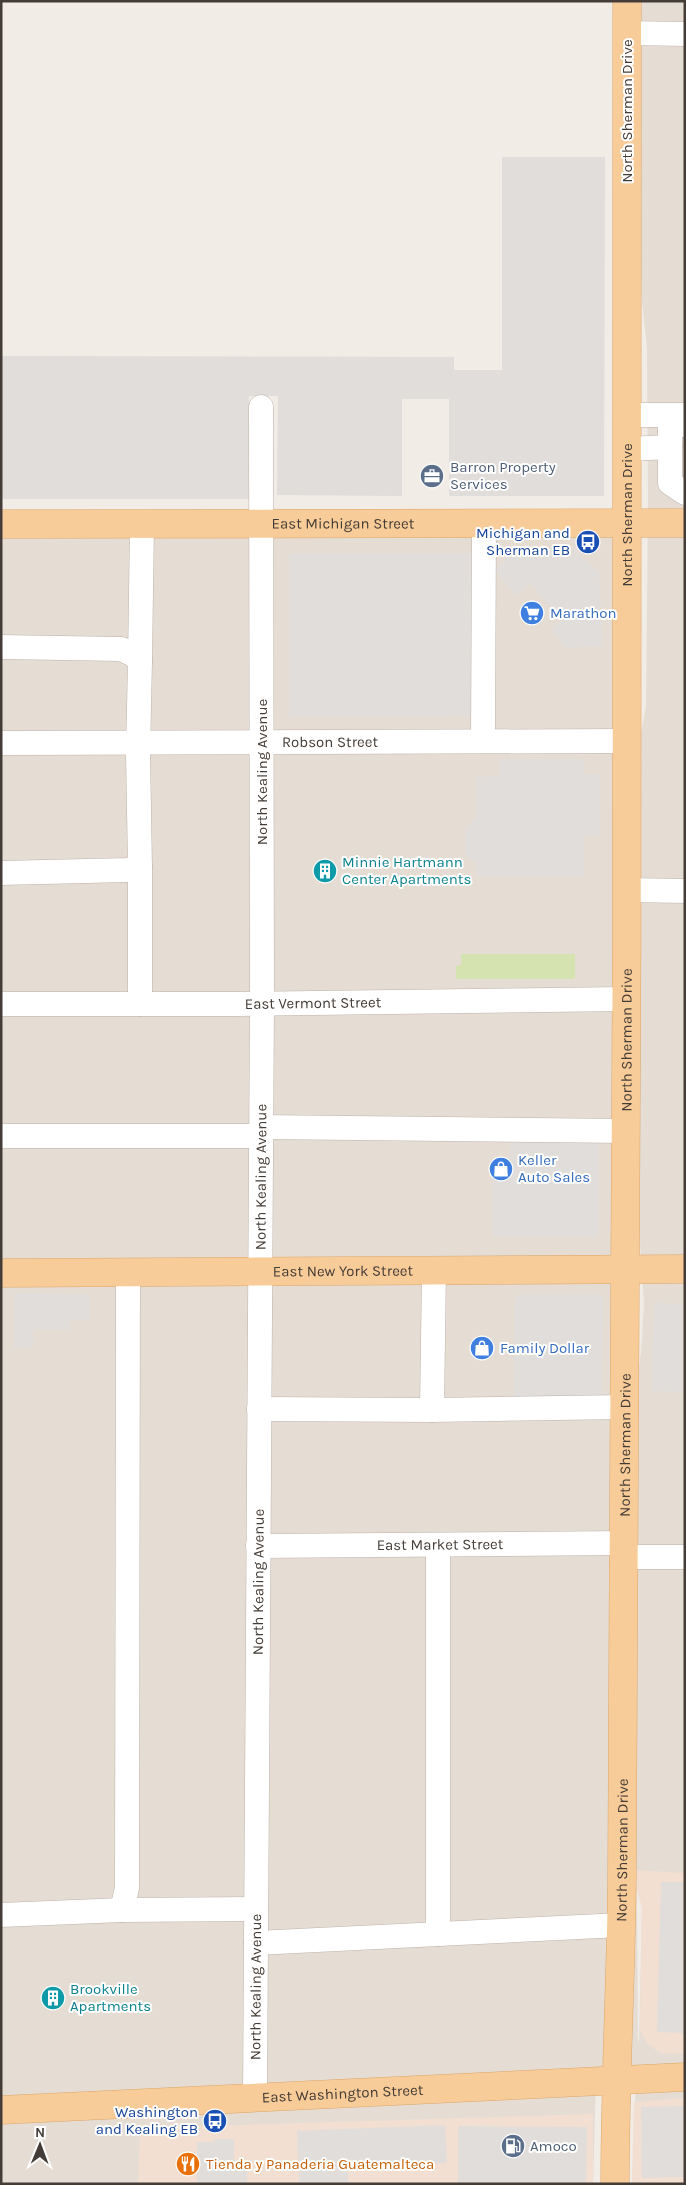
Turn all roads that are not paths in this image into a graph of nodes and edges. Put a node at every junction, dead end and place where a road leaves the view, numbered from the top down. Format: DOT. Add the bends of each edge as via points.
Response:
graph roads {
  1 [pos="627,1"];
  2 [pos="627,33"];
  3 [pos="685,34"];
  4 [pos="261,406"];
  5 [pos="627,415"];
  6 [pos="676,426"];
  7 [pos="627,449"];
  8 [pos="685,493"];
  9 [pos="1,524"];
  10 [pos="142,524"];
  11 [pos="261,524"];
  12 [pos="484,524"];
  13 [pos="627,524"];
  14 [pos="685,524"];
  15 [pos="1,647"];
  16 [pos="140,661"];
  17 [pos="262,741"];
  18 [pos="483,741"];
  19 [pos="627,741"];
  20 [pos="139,742"];
  21 [pos="1,743"];
  22 [pos="140,867"];
  23 [pos="1,873"];
  24 [pos="627,890"];
  25 [pos="685,891"];
  26 [pos="626,999"];
  27 [pos="262,1003"];
  28 [pos="1,1004"];
  29 [pos="140,1004"];
  30 [pos="626,1131"];
  31 [pos="261,1132"];
  32 [pos="1,1136"];
  33 [pos="625,1269"];
  34 [pos="685,1269"];
  35 [pos="434,1270"];
  36 [pos="260,1271"];
  37 [pos="128,1272"];
  38 [pos="1,1273"];
  39 [pos="624,1408"];
  40 [pos="259,1409"];
  41 [pos="432,1410"];
  42 [pos="438,1545"];
  43 [pos="258,1546"];
  44 [pos="624,1550"];
  45 [pos="685,1557"];
  46 [pos="256,1909"];
  47 [pos="122,1910"];
  48 [pos="1,1915"];
  49 [pos="621,1925"];
  50 [pos="438,1934"];
  51 [pos="256,1943"];
  52 [pos="685,2076"];
  53 [pos="616,2080"];
  54 [pos="255,2098"];
  55 [pos="1,2110"];
  56 [pos="615,2184"];
  1 -- 2 [label="main road, North Sherman Drive"];
  2 -- 3 [label="street"];
  2 -- 5 [label="main road, North Sherman Drive"];
  4 -- 11 [label="street, North Kealing Avenue"];
  5 -- 6 [label="street"];
  5 -- 7 [label="main road, North Sherman Drive"];
  6 -- 7 [label="street"];
  6 -- 8 [label="street" via="670,484"];
  7 -- 13 [label="main road, North Sherman Drive"];
  9 -- 10 [label="main road, East Michigan Street"];
  10 -- 11 [label="main road, East Michigan Street"];
  10 -- 16 [label="street"];
  11 -- 12 [label="main road, East Michigan Street"];
  11 -- 17 [label="street, North Kealing Avenue"];
  12 -- 13 [label="main road, East Michigan Street"];
  12 -- 18 [label="street"];
  13 -- 14 [label="main road, East Michigan Street"];
  13 -- 19 [label="main road, North Sherman Drive"];
  15 -- 16 [label="street" via="121,649"];
  16 -- 20 [label="street"];
  17 -- 18 [label="street, Robson Street"];
  17 -- 20 [label="street, Robson Street"];
  17 -- 27 [label="street, North Kealing Avenue"];
  18 -- 19 [label="street, Robson Street"];
  19 -- 24 [label="main road, North Sherman Drive"];
  20 -- 21 [label="street, Robson Street"];
  20 -- 22 [label="street"];
  22 -- 23 [label="street"];
  22 -- 29 [label="street"];
  24 -- 25 [label="street"];
  24 -- 26 [label="main road, North Sherman Drive"];
  26 -- 27 [label="street, East Vermont Street"];
  26 -- 30 [label="main road, North Sherman Drive"];
  27 -- 29 [label="street, East Vermont Street"];
  27 -- 31 [label="street, North Kealing Avenue"];
  28 -- 29 [label="street, East Vermont Street"];
  30 -- 31 [label="street"];
  30 -- 33 [label="main road, North Sherman Drive"];
  31 -- 32 [label="street"];
  31 -- 36 [label="street, North Kealing Avenue"];
  33 -- 34 [label="main road, East New York Street"];
  33 -- 35 [label="main road, East New York Street"];
  33 -- 39 [label="main road, North Sherman Drive"];
  35 -- 36 [label="main road, East New York Street"];
  35 -- 41 [label="street"];
  36 -- 37 [label="main road, East New York Street"];
  36 -- 40 [label="street, North Kealing Avenue"];
  37 -- 38 [label="main road, East New York Street"];
  37 -- 47 [label="street" via="127,1888"];
  39 -- 41 [label="street"];
  39 -- 44 [label="main road, North Sherman Drive"];
  40 -- 41 [label="street"];
  40 -- 43 [label="street, North Kealing Avenue"];
  42 -- 43 [label="street, East Market Street"];
  42 -- 44 [label="street, East Market Street"];
  42 -- 50 [label="street"];
  43 -- 46 [label="street, North Kealing Avenue"];
  44 -- 45 [label="street, East Market Street"];
  44 -- 49 [label="main road, North Sherman Drive"];
  46 -- 47 [label="street"];
  46 -- 51 [label="street, North Kealing Avenue"];
  47 -- 48 [label="street"];
  49 -- 50 [label="street"];
  49 -- 53 [label="main road, North Sherman Drive"];
  50 -- 51 [label="street"];
  51 -- 54 [label="street, North Kealing Avenue"];
  52 -- 53 [label="main road, East Washington Street"];
  53 -- 54 [label="main road, East Washington Street"];
  53 -- 56 [label="main road, North Sherman Drive"];
  54 -- 55 [label="main road, East Washington Street"];
}
